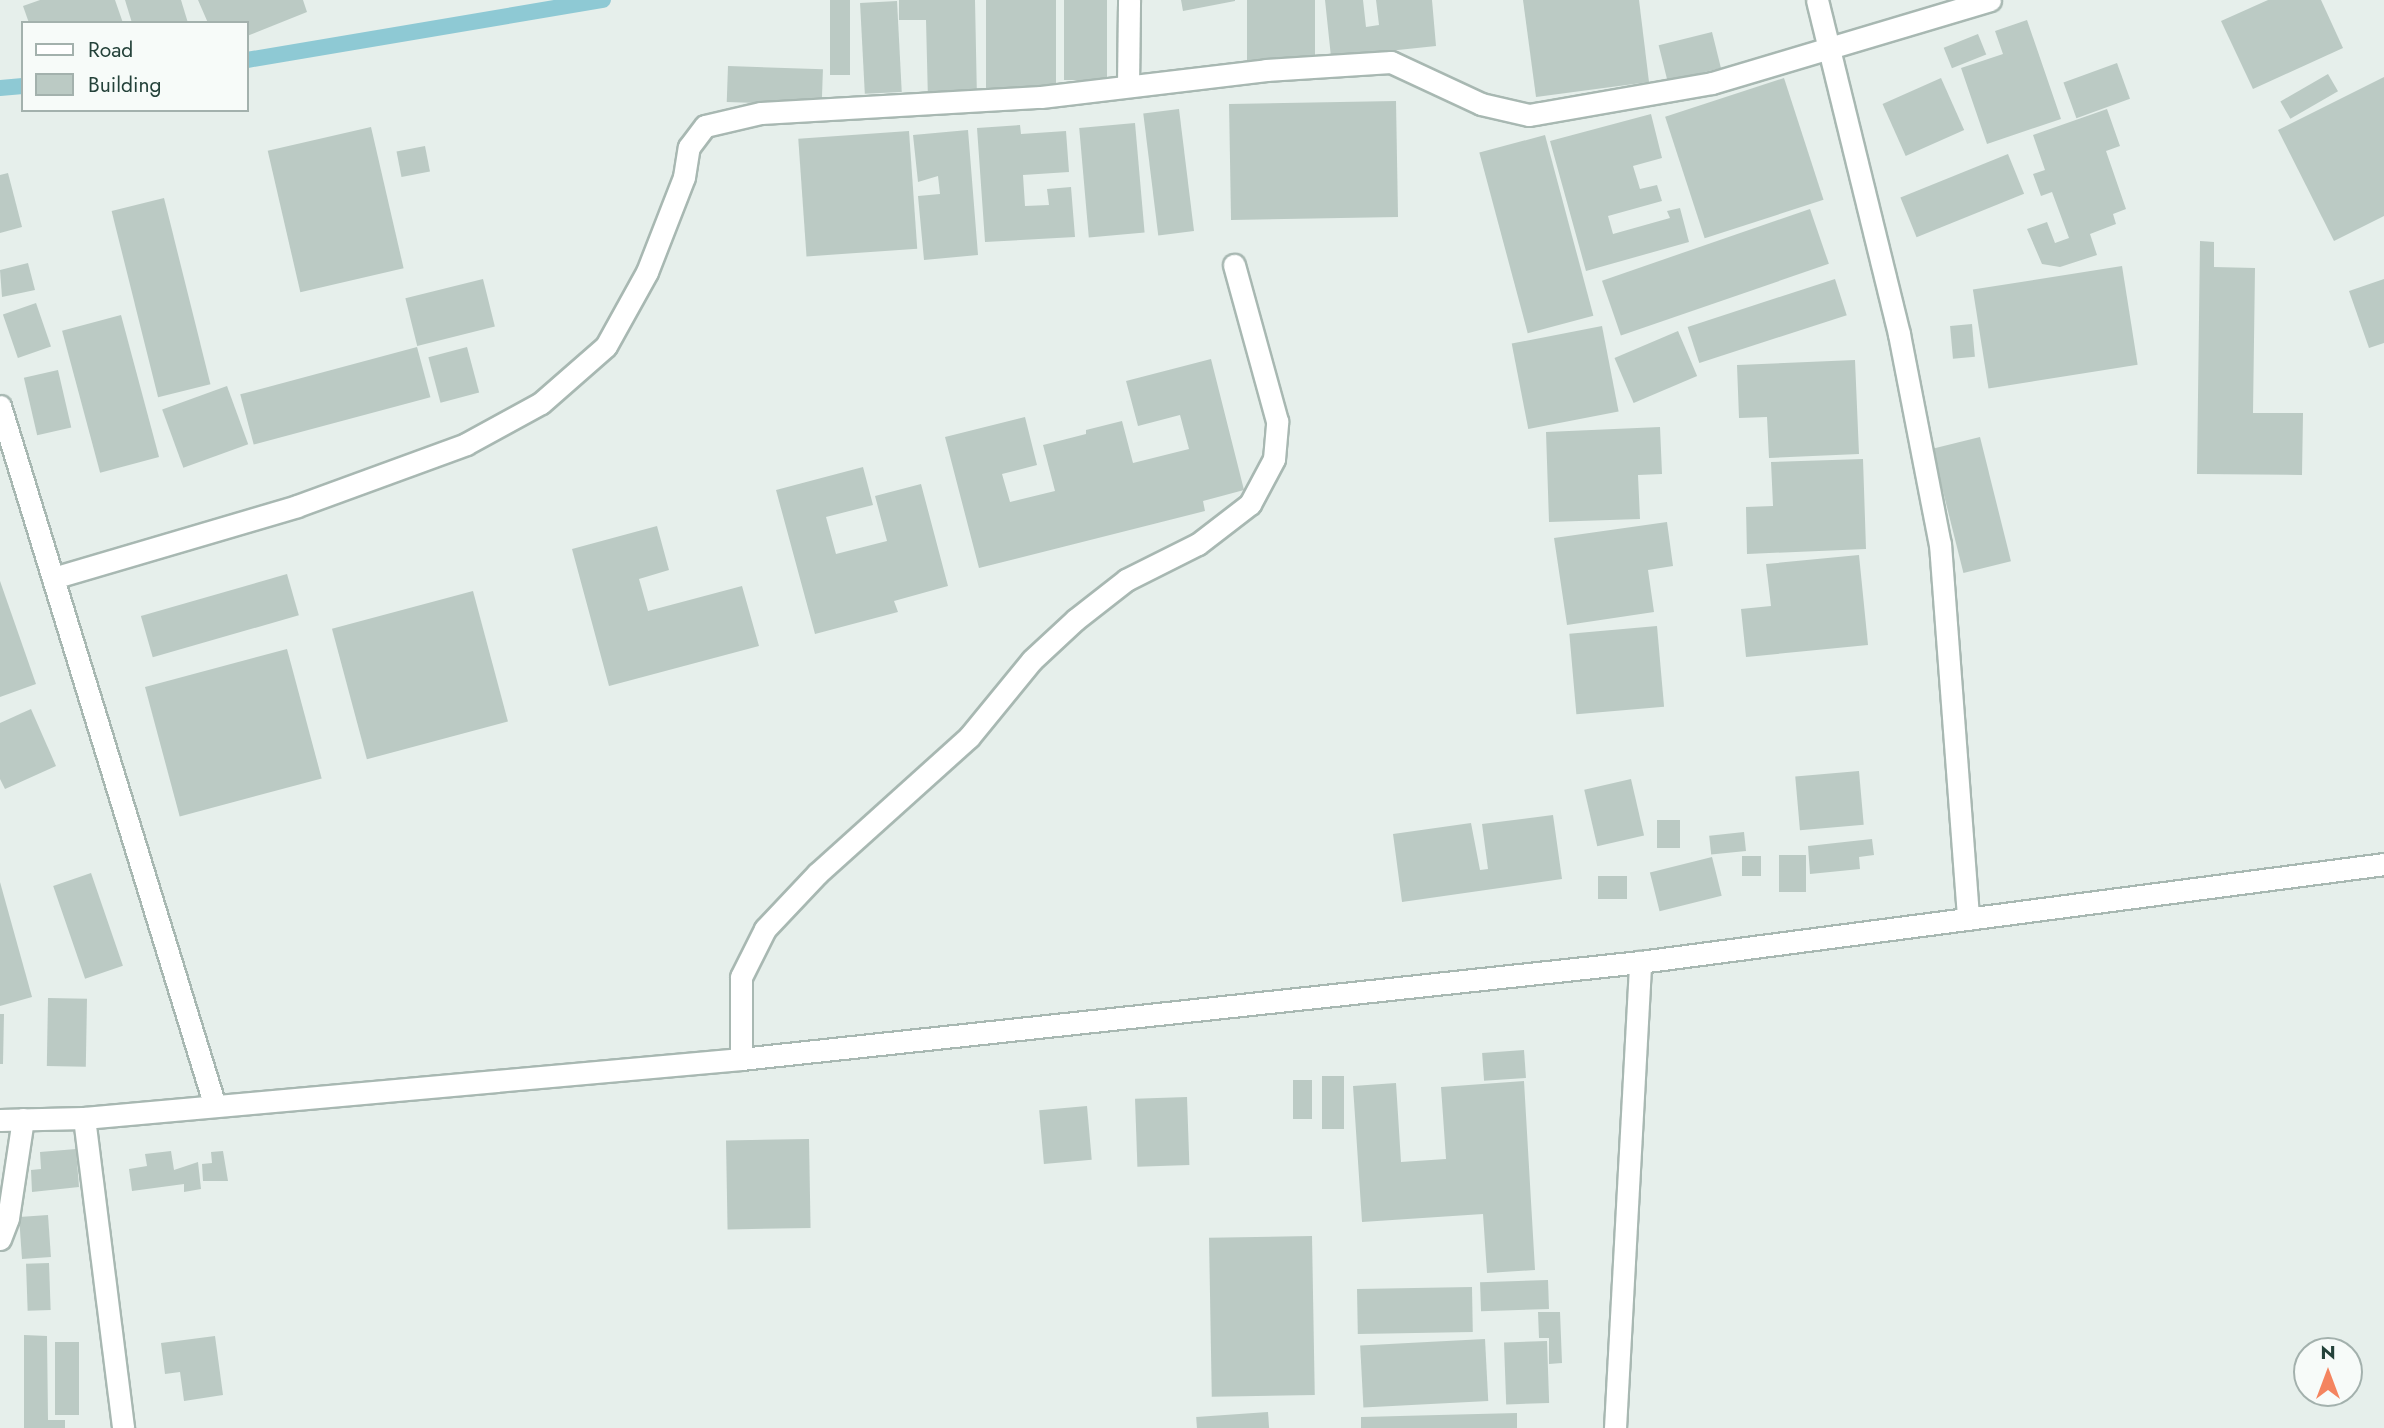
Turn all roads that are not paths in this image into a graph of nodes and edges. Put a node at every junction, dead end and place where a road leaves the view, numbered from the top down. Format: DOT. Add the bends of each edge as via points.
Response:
graph roads {
  1 [pos="1129,0"];
  2 [pos="1817,0"];
  3 [pos="1990,0"];
  4 [pos="1832,50"];
  5 [pos="1128,86"];
  6 [pos="1234,265"];
  7 [pos="0,406"];
  8 [pos="53,578"];
  9 [pos="2384,864"];
  10 [pos="1968,919"];
  11 [pos="1640,962"];
  12 [pos="741,1059"];
  13 [pos="215,1106"];
  14 [pos="84,1118"];
  15 [pos="23,1119"];
  16 [pos="0,1120"];
  17 [pos="0,1239"];
  18 [pos="123,1428"];
  19 [pos="1615,1428"];
  1 -- 5 [label="street"];
  2 -- 4 [label="street"];
  3 -- 4 [label="street"];
  4 -- 5 [label="street" via="1712,83 1529,115 1481,104 1391,62"];
  4 -- 10 [label="street" via="1899,334 1940,544"];
  5 -- 8 [label="street" via="1041,97 761,113 705,126 689,147 684,177 647,272 606,346 541,403 466,444 297,506"];
  6 -- 12 [label="street" via="1277,421 1274,459 1250,504 1198,544 1126,580 1075,620 1032,660 969,737 818,873 765,929 741,977"];
  7 -- 8 [label="street"];
  8 -- 13 [label="street"];
  9 -- 10 [label="street"];
  10 -- 11 [label="street"];
  11 -- 12 [label="street"];
  11 -- 19 [label="street"];
  12 -- 13 [label="street"];
  13 -- 14 [label="street"];
  14 -- 15 [label="street"];
  14 -- 18 [label="street"];
  15 -- 16 [label="street"];
  15 -- 17 [label="street" via="8,1218"];
}
